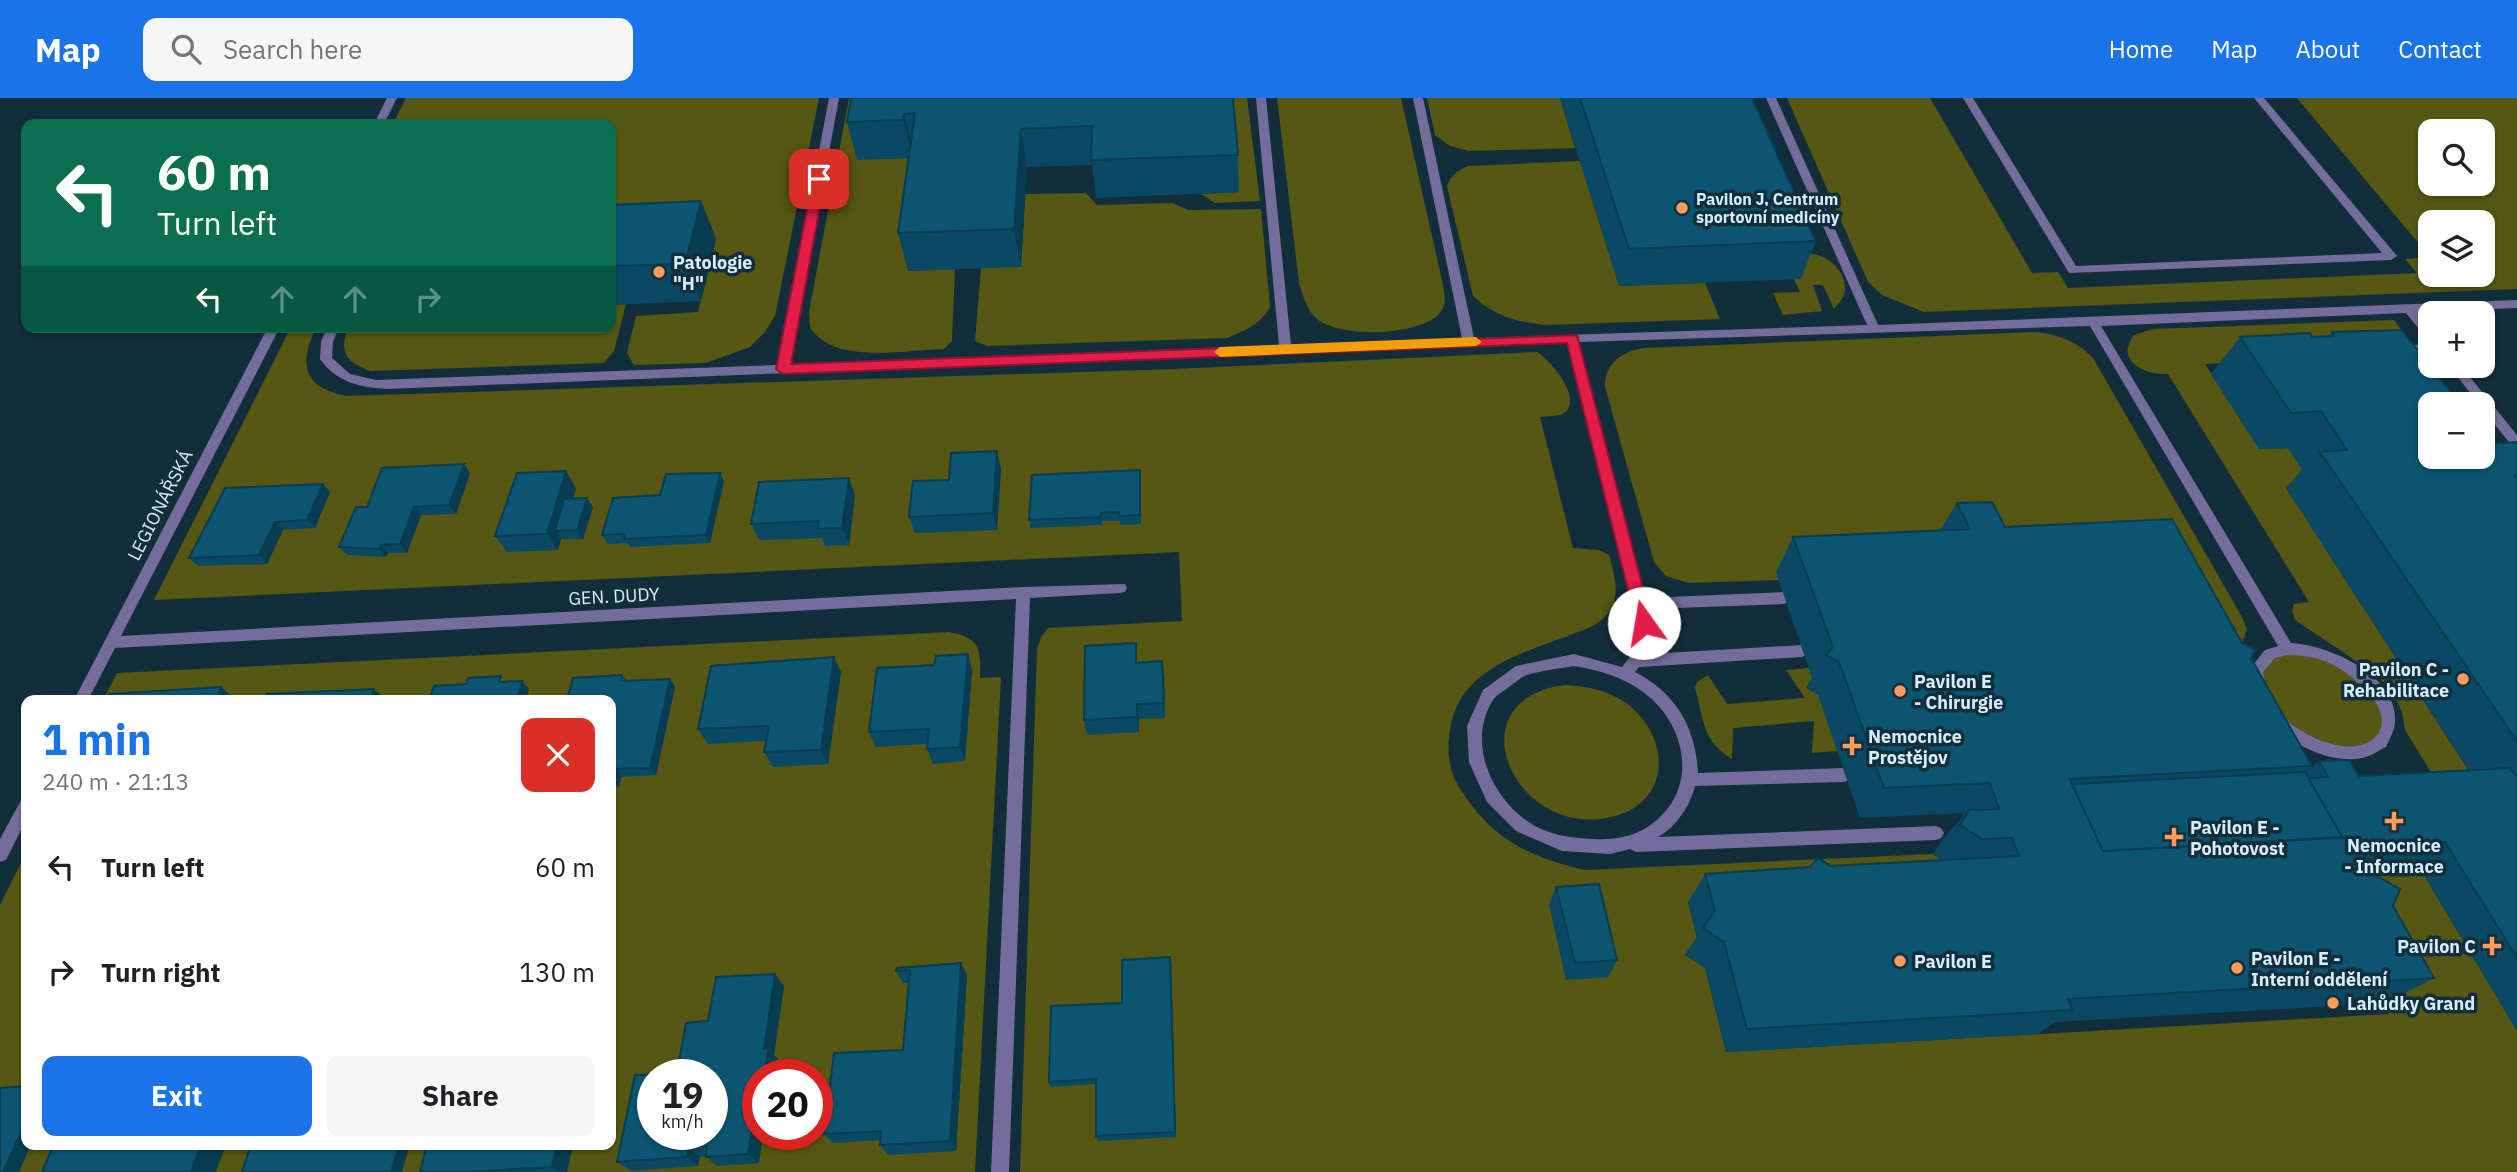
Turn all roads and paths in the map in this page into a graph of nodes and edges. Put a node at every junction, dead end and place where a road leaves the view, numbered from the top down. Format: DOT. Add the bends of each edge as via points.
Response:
graph roads {
  1 [pos="392,98"];
  2 [pos="834,98"];
  3 [pos="1261,98"];
  4 [pos="1418,98"];
  5 [pos="1771,98"];
  6 [pos="1968,98"];
  7 [pos="2259,98"];
  8 [pos="382,119"];
  9 [pos="2517,304"];
  10 [pos="2409,308"];
  11 [pos="2418,319"];
  12 [pos="2093,322"];
  13 [pos="1874,328"];
  14 [pos="271,333"];
  15 [pos="331,333"];
  16 [pos="1572,338"];
  17 [pos="1469,342"];
  18 [pos="1285,349"];
  19 [pos="2418,349"];
  20 [pos="2390,350"];
  21 [pos="783,369"];
  22 [pos="2465,378"];
  23 [pos="2517,444"];
  24 [pos="1120,588"];
  25 [pos="1023,592"];
  26 [pos="1784,598"];
  27 [pos="1640,604"];
  28 [pos="111,642"];
  29 [pos="2287,649"];
  30 [pos="1802,651"];
  31 [pos="1630,667"];
  32 [pos="84,695"];
  33 [pos="1844,775"];
  34 [pos="1690,780"];
  35 [pos="21,815"];
  36 [pos="1936,834"];
  37 [pos="1624,846"];
  38 [pos="0,855"];
  39 [pos="1000,1172"];
  1 -- 8 [label="street"];
  2 -- 21 [label="street"];
  3 -- 18 [label="street"];
  4 -- 17 [label="street"];
  5 -- 13 [label="street"];
  6 -- 7 [label="street" via="2073,270 2391,256"];
  9 -- 10 [label="street"];
  10 -- 11 [label="street"];
  10 -- 12 [label="street"];
  12 -- 13 [label="street"];
  12 -- 29 [label="street"];
  13 -- 16 [label="street"];
  14 -- 28 [label="street, LEGIONÁŘSKÁ"];
  15 -- 21 [label="street" via="326,359 339,375 358,383"];
  16 -- 17 [label="street"];
  16 -- 27 [label="street"];
  17 -- 18 [label="street"];
  18 -- 21 [label="street"];
  19 -- 20 [label="street"];
  22 -- 23 [label="street"];
  24 -- 25 [label="street, GEN. DUDY"];
  25 -- 28 [label="street, GEN. DUDY"];
  25 -- 39 [label="street"];
  26 -- 27 [label="street"];
  27 -- 31 [label="street" via="1648,642"];
  28 -- 32 [label="street, LEGIONÁŘSKÁ"];
  29 -- 29 [label="street" via="2329,656 2367,681 2388,714 2380,743 2357,752 2335,751 2301,740 2273,718 2256,693 2256,670 2270,654"];
  30 -- 31 [label="street"];
  31 -- 34 [label="street" via="1676,719 1689,749"];
  31 -- 37 [label="street" via="1574,660 1526,668 1488,695 1472,735 1482,781 1516,822 1568,845 1587,849"];
  33 -- 34 [label="street"];
  34 -- 37 [label="street" via="1669,821"];
  35 -- 38 [label="street"];
  36 -- 37 [label="street"];
}
